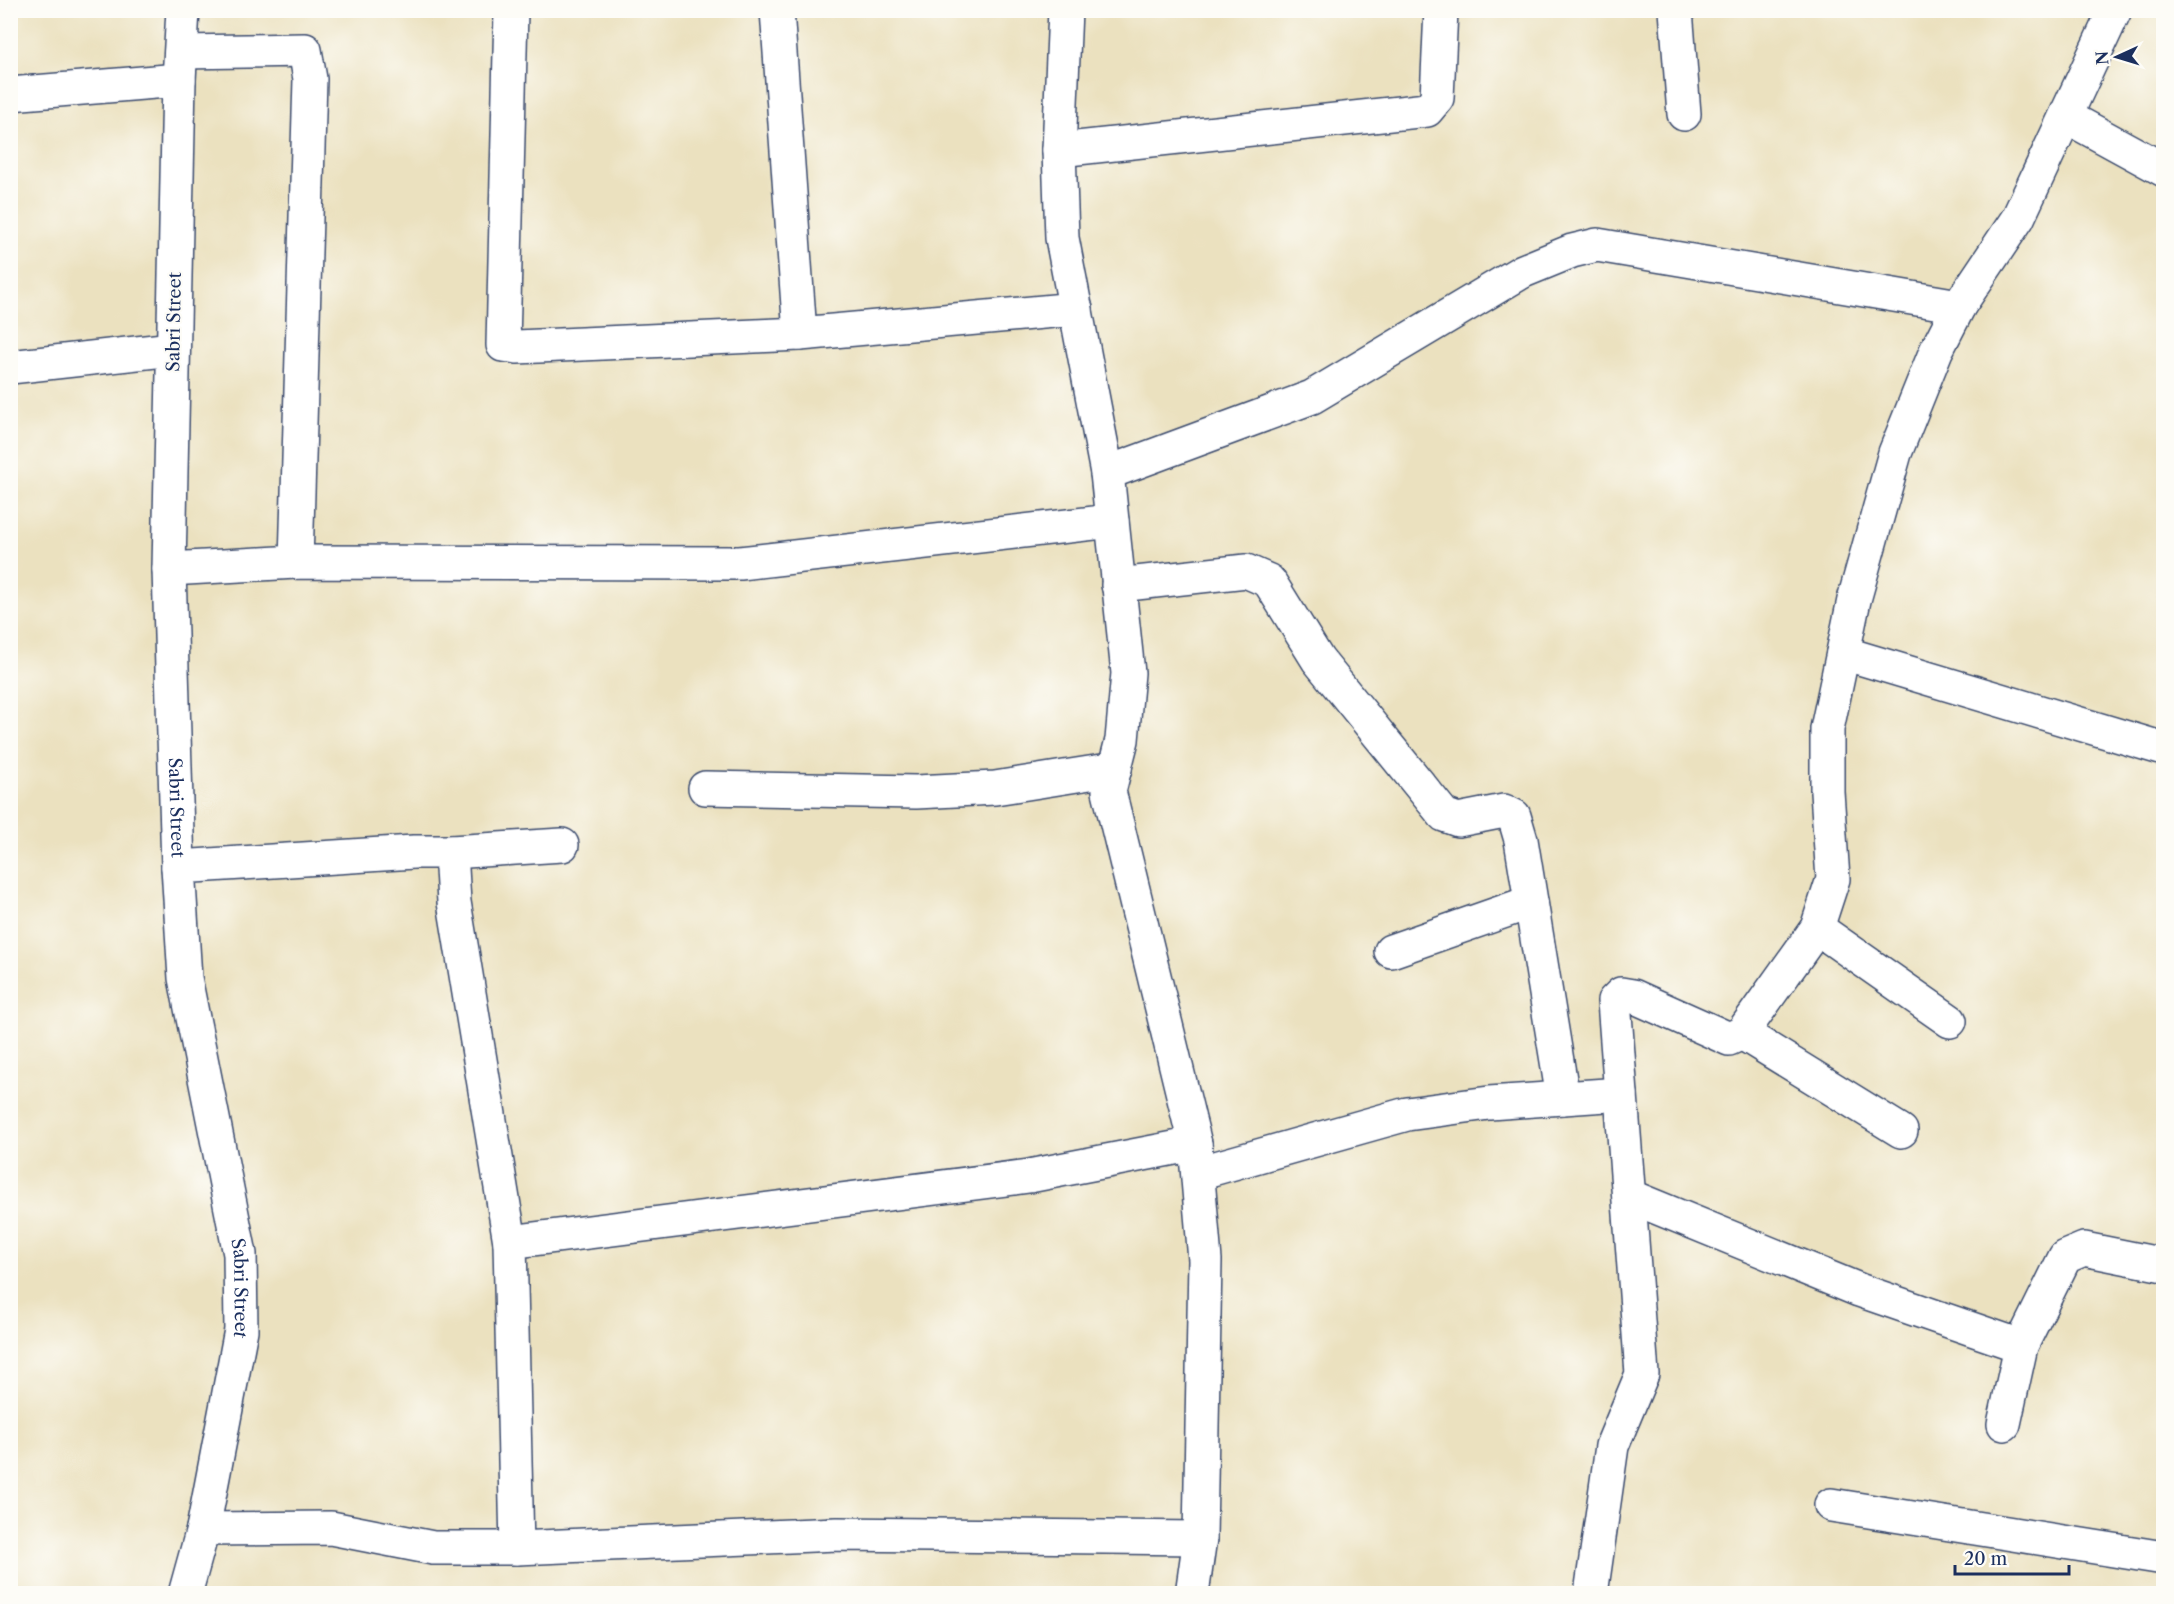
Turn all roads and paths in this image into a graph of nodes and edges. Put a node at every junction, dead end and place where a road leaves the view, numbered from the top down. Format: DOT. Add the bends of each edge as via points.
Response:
graph roads {
  1 [pos="183,10"];
  2 [pos="511,10"];
  3 [pos="777,10"];
  4 [pos="1065,10"];
  5 [pos="1441,10"];
  6 [pos="1676,10"];
  7 [pos="2115,10"];
  8 [pos="180,66"];
  9 [pos="10,94"];
  10 [pos="1684,114"];
  11 [pos="2067,117"];
  12 [pos="1059,150"];
  13 [pos="2163,170"];
  14 [pos="1959,306"];
  15 [pos="1076,309"];
  16 [pos="800,334"];
  17 [pos="173,348"];
  18 [pos="10,367"];
  19 [pos="1107,472"];
  20 [pos="1112,522"];
  21 [pos="296,562"];
  22 [pos="169,569"];
  23 [pos="1118,585"];
  24 [pos="1843,653"];
  25 [pos="2163,749"];
  26 [pos="1115,769"];
  27 [pos="705,788"];
  28 [pos="562,845"];
  29 [pos="451,852"];
  30 [pos="178,867"];
  31 [pos="1531,902"];
  32 [pos="1817,928"];
  33 [pos="1391,951"];
  34 [pos="1950,1021"];
  35 [pos="1742,1033"];
  36 [pos="1621,1094"];
  37 [pos="1563,1098"];
  38 [pos="1901,1131"];
  39 [pos="1196,1158"];
  40 [pos="1629,1196"];
  41 [pos="510,1242"];
  42 [pos="2163,1265"];
  43 [pos="2021,1346"];
  44 [pos="2004,1424"];
  45 [pos="1831,1505"];
  46 [pos="203,1529"];
  47 [pos="1200,1538"];
  48 [pos="517,1548"];
  49 [pos="2163,1558"];
  50 [pos="185,1593"];
  51 [pos="1192,1593"];
  52 [pos="1591,1593"];
  1 -- 8 [label="street, Sabri Street"];
  2 -- 16 [label="street" via="503,345"];
  3 -- 16 [label="street"];
  4 -- 12 [label="street"];
  5 -- 12 [label="street" via="1437,98 1427,110"];
  6 -- 10 [label="street"];
  7 -- 11 [label="street"];
  8 -- 9 [label="street"];
  8 -- 17 [label="street, Sabri Street"];
  8 -- 21 [label="street" via="305,50 310,79"];
  11 -- 13 [label="street"];
  11 -- 14 [label="street" via="2018,218"];
  12 -- 15 [label="street" via="1062,238"];
  14 -- 19 [label="street" via="1597,245 1523,271 1312,397"];
  14 -- 24 [label="street" via="1936,351 1895,453"];
  15 -- 16 [label="street"];
  15 -- 19 [label="street"];
  17 -- 18 [label="street"];
  17 -- 22 [label="street, Sabri Street"];
  19 -- 20 [label="street"];
  20 -- 21 [label="street" via="740,563"];
  20 -- 23 [label="street"];
  21 -- 22 [label="street"];
  22 -- 30 [label="street, Sabri Street"];
  23 -- 26 [label="street" via="1128,673 1122,740"];
  23 -- 31 [label="street" via="1246,572 1269,581 1318,660 1444,815 1458,820 1504,811 1514,816"];
  24 -- 25 [label="street"];
  24 -- 32 [label="street" via="1827,729 1833,879"];
  26 -- 27 [label="street" via="995,788 916,792"];
  26 -- 39 [label="street" via="1109,791"];
  28 -- 29 [label="street"];
  29 -- 30 [label="street"];
  29 -- 41 [label="street" via="454,902"];
  30 -- 46 [label="street, Sabri Street" via="185,978 240,1254 241,1330"];
  31 -- 33 [label="street"];
  31 -- 37 [label="street"];
  32 -- 34 [label="street"];
  32 -- 35 [label="street"];
  35 -- 36 [label="street" via="1729,1039 1634,996 1621,994 1614,1001"];
  35 -- 38 [label="street"];
  36 -- 37 [label="street"];
  36 -- 40 [label="street"];
  37 -- 39 [label="street" via="1407,1114"];
  39 -- 41 [label="street"];
  39 -- 47 [label="street" via="1205,1260"];
  40 -- 43 [label="street" via="1859,1290"];
  40 -- 52 [label="street" via="1642,1374 1612,1446"];
  41 -- 48 [label="street"];
  42 -- 43 [label="street" via="2084,1250 2065,1257"];
  43 -- 44 [label="street"];
  45 -- 49 [label="street"];
  46 -- 48 [label="street" via="331,1528 433,1548"];
  46 -- 50 [label="street, Sabri Street"];
  47 -- 48 [label="street" via="837,1534"];
  47 -- 51 [label="street"];
}
